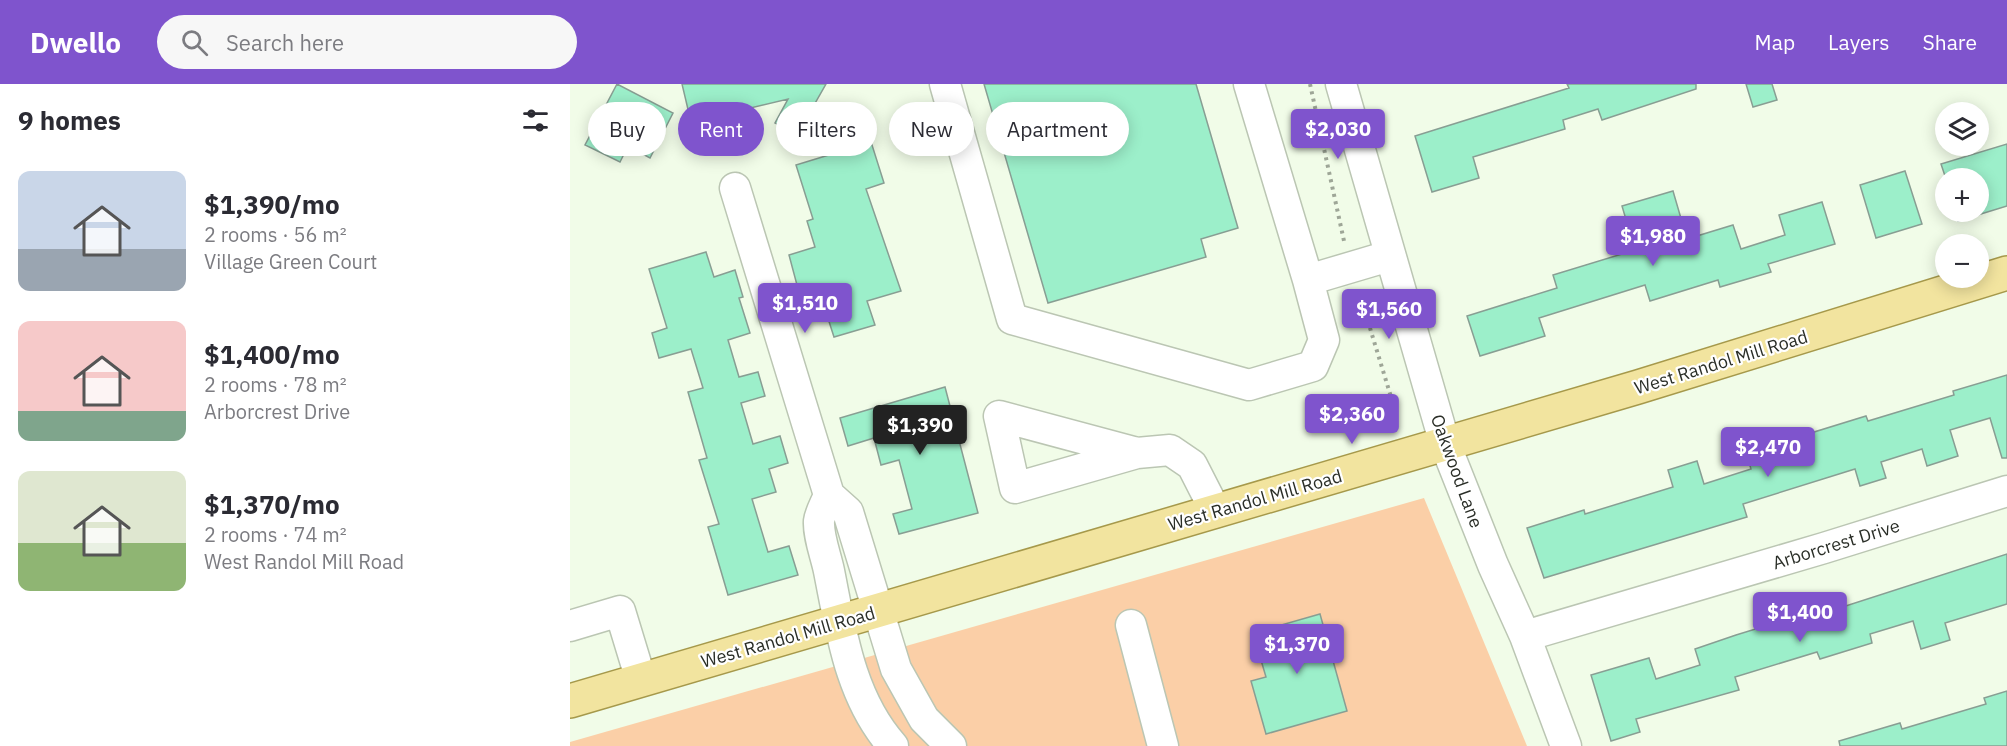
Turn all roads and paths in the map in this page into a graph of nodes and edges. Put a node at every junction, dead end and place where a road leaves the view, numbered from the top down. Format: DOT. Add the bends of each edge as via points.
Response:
graph roads {
  1 [pos="945,84"];
  2 [pos="1248,84"];
  3 [pos="1310,84"];
  4 [pos="1349,86"];
  5 [pos="735,188"];
  6 [pos="1344,241"];
  7 [pos="1389,256"];
  8 [pos="2007,273"];
  9 [pos="1308,280"];
  10 [pos="1358,287"];
  11 [pos="1390,419"];
  12 [pos="1445,444"];
  13 [pos="1137,453"];
  14 [pos="2007,491"];
  15 [pos="829,495"];
  16 [pos="1216,512"];
  17 [pos="879,610"];
  18 [pos="840,623"];
  19 [pos="1131,625"];
  20 [pos="570,626"];
  21 [pos="1525,636"];
  22 [pos="641,680"];
  23 [pos="570,701"];
  24 [pos="892,746"];
  25 [pos="951,746"];
  26 [pos="1162,746"];
  27 [pos="1566,746"];
  1 -- 9 [label="street" via="1012,319 1249,385 1313,366 1324,340"];
  2 -- 9 [label="street"];
  3 -- 6 [label="path"];
  4 -- 7 [label="street, Oakwood Lane"];
  5 -- 15 [label="street"];
  7 -- 9 [label="street"];
  7 -- 12 [label="street, Oakwood Lane"];
  8 -- 12 [label="main road, West Randol Mill Road"];
  10 -- 11 [label="path" via="1390,397"];
  12 -- 16 [label="main road, West Randol Mill Road"];
  12 -- 21 [label="street, Oakwood Lane"];
  13 -- 16 [label="street" via="1170,450 1192,465"];
  14 -- 21 [label="street, Arborcrest Drive"];
  15 -- 17 [label="street" via="848,512"];
  15 -- 18 [label="street" via="819,521"];
  16 -- 17 [label="main road, West Randol Mill Road"];
  17 -- 18 [label="main road, West Randol Mill Road"];
  17 -- 25 [label="street" via="896,669 909,697"];
  18 -- 22 [label="main road, West Randol Mill Road"];
  18 -- 24 [label="street" via="865,706"];
  19 -- 26 [label="street"];
  20 -- 22 [label="street" via="620,610"];
  21 -- 27 [label="street, Oakwood Lane"];
  22 -- 23 [label="main road, West Randol Mill Road"];
}
